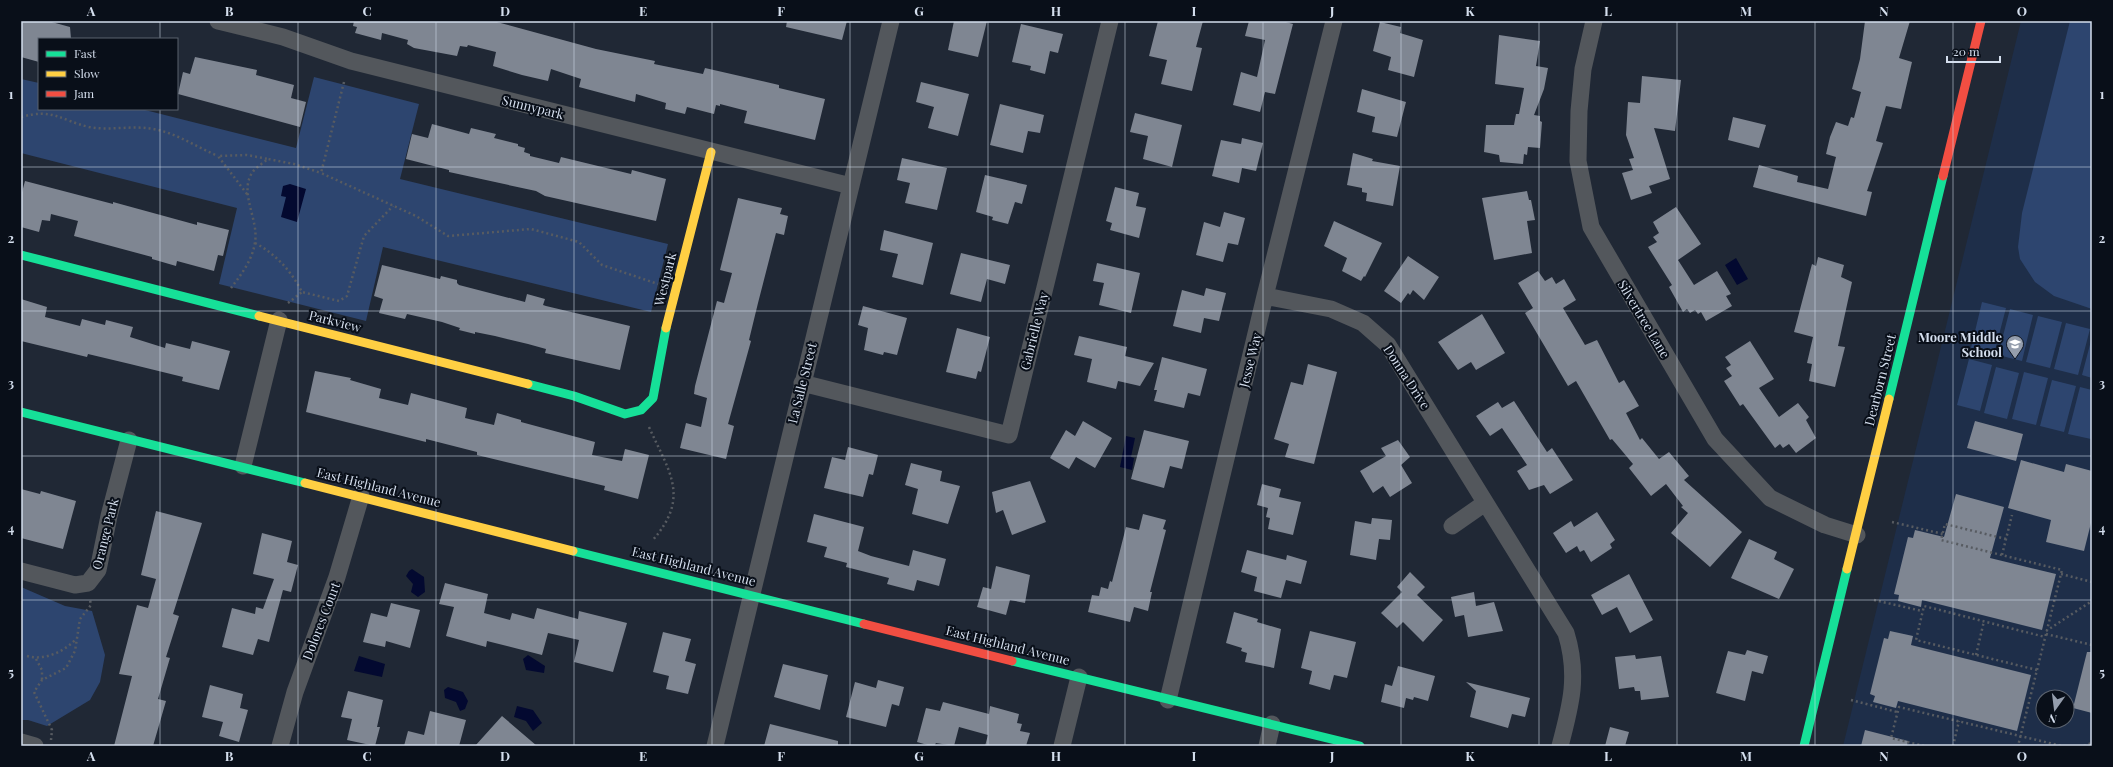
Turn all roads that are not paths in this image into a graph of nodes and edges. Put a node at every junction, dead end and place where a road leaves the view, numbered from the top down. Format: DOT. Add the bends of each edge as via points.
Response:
graph roads {
  1 [pos="218,21"];
  2 [pos="891,21"];
  3 [pos="1110,21"];
  4 [pos="1334,21"];
  5 [pos="1594,21"];
  6 [pos="1981,21"];
  7 [pos="711,152"];
  8 [pos="851,186"];
  9 [pos="21,255"];
  10 [pos="1265,296"];
  11 [pos="279,320"];
  12 [pos="802,383"];
  13 [pos="641,410"];
  14 [pos="21,412"];
  15 [pos="128,440"];
  16 [pos="243,466"];
  17 [pos="361,496"];
  18 [pos="1485,503"];
  19 [pos="1452,526"];
  20 [pos="1857,535"];
  21 [pos="21,571"];
  22 [pos="752,594"];
  23 [pos="1079,677"];
  24 [pos="1168,700"];
  25 [pos="1272,724"];
  26 [pos="21,742"];
  27 [pos="35,746"];
  28 [pos="280,746"];
  29 [pos="715,746"];
  30 [pos="1062,746"];
  31 [pos="1267,746"];
  32 [pos="1360,746"];
  33 [pos="1560,746"];
  34 [pos="1804,746"];
  1 -- 7 [label="street, Sunnypark" via="283,37 351,62"];
  2 -- 8 [label="street, La Salle Street"];
  3 -- 12 [label="street, Gabrielle Way" via="1009,435"];
  4 -- 10 [label="street, Jesse Way"];
  5 -- 20 [label="street, Silvertree Lane" via="1583,69 1578,161 1591,227 1715,439 1770,498 1825,525"];
  6 -- 20 [label="street, Dearborn Street"];
  7 -- 8 [label="street, Sunnypark"];
  7 -- 13 [label="street, Westpark" via="661,348 653,398"];
  8 -- 12 [label="street, La Salle Street"];
  9 -- 11 [label="street, Parkview"];
  10 -- 18 [label="street, Donna Drive" via="1332,309 1364,323 1388,345"];
  10 -- 24 [label="street, Jesse Way"];
  11 -- 13 [label="street, Parkview" via="574,396 625,414"];
  11 -- 16 [label="street"];
  12 -- 22 [label="street, La Salle Street"];
  14 -- 15 [label="street, East Highland Avenue"];
  15 -- 16 [label="street, East Highland Avenue"];
  15 -- 21 [label="street, Orange Park" via="98,570 88,583 75,585"];
  16 -- 17 [label="street, East Highland Avenue"];
  17 -- 22 [label="street, East Highland Avenue"];
  17 -- 28 [label="street, Dolores Court" via="337,577 295,692"];
  18 -- 19 [label="street"];
  18 -- 33 [label="street, Donna Drive" via="1566,633 1572,653 1574,675 1570,709"];
  20 -- 34 [label="street, Dearborn Street"];
  22 -- 23 [label="street, East Highland Avenue"];
  22 -- 29 [label="street, La Salle Street"];
  23 -- 24 [label="street, East Highland Avenue"];
  23 -- 30 [label="street"];
  24 -- 25 [label="street, East Highland Avenue"];
  25 -- 31 [label="street"];
  25 -- 32 [label="street, East Highland Avenue"];
  26 -- 27 [label="street"];
}
